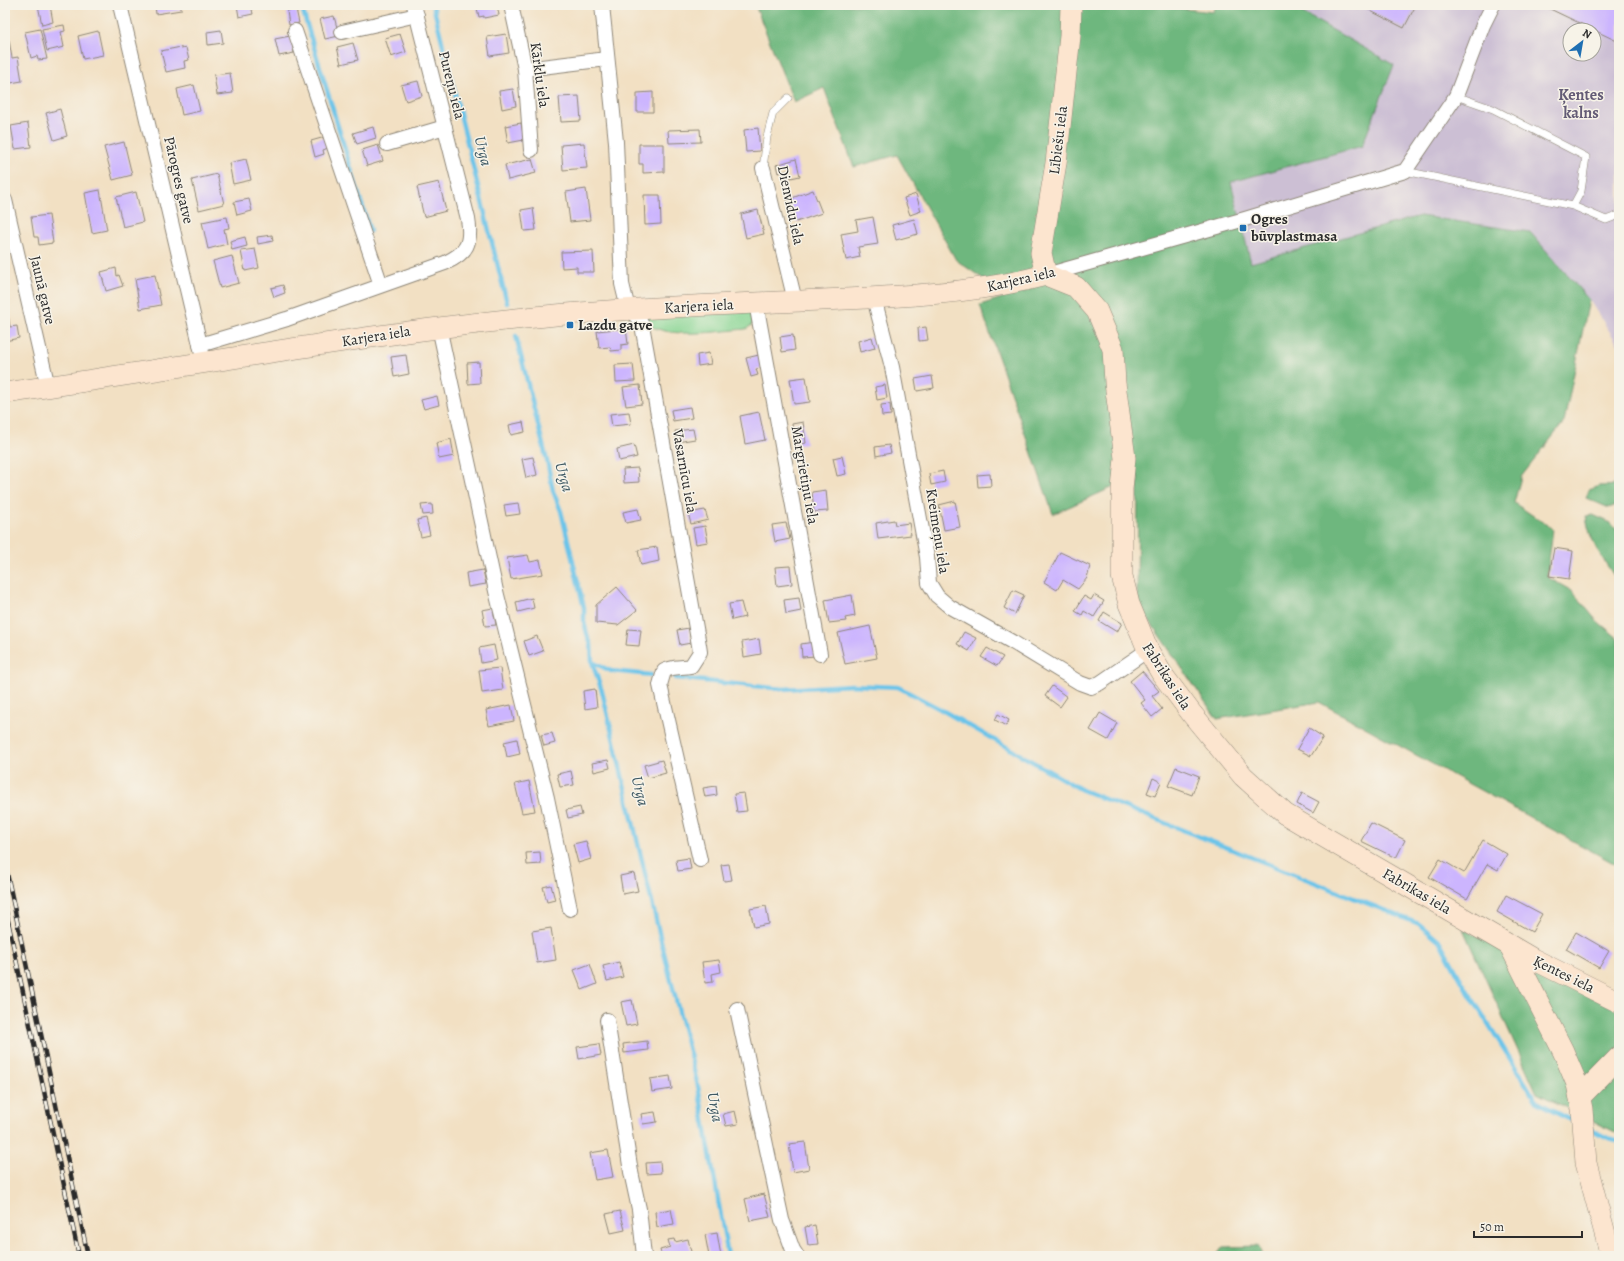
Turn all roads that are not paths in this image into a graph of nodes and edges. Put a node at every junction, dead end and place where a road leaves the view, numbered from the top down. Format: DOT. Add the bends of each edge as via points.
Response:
graph roads {
  1 [pos="120,5"];
  2 [pos="511,5"];
  3 [pos="602,5"];
  4 [pos="1071,5"];
  5 [pos="1493,5"];
  6 [pos="416,10"];
  7 [pos="295,31"];
  8 [pos="342,32"];
  9 [pos="607,59"];
  10 [pos="525,69"];
  11 [pos="1456,96"];
  12 [pos="788,98"];
  13 [pos="445,127"];
  14 [pos="387,144"];
  15 [pos="531,150"];
  16 [pos="763,168"];
  17 [pos="1404,171"];
  18 [pos="5,200"];
  19 [pos="1573,206"];
  20 [pos="1619,215"];
  21 [pos="1046,275"];
  22 [pos="380,285"];
  23 [pos="874,298"];
  24 [pos="795,301"];
  25 [pos="756,303"];
  26 [pos="628,309"];
  27 [pos="438,327"];
  28 [pos="202,354"];
  29 [pos="48,387"];
  30 [pos="5,393"];
  31 [pos="1148,650"];
  32 [pos="820,654"];
  33 [pos="700,860"];
  34 [pos="570,908"];
  35 [pos="1510,946"];
  36 [pos="1619,1002"];
  37 [pos="736,1009"];
  38 [pos="607,1020"];
  39 [pos="1619,1058"];
  40 [pos="1580,1097"];
  41 [pos="644,1256"];
  42 [pos="797,1256"];
  43 [pos="1611,1256"];
  1 -- 28 [label="street, Pārogres gatve"];
  2 -- 10 [label="street, Kārklu iela"];
  3 -- 9 [label="street"];
  4 -- 21 [label="street, Lībiešu iela" via="1056,163 1041,253"];
  5 -- 11 [label="street"];
  6 -- 8 [label="street"];
  6 -- 13 [label="street, Pureņu iela"];
  7 -- 22 [label="street"];
  9 -- 10 [label="street"];
  9 -- 26 [label="street" via="616,142 622,284"];
  10 -- 15 [label="street, Kārklu iela"];
  11 -- 17 [label="street"];
  11 -- 19 [label="lane" via="1493,108 1586,157 1581,191"];
  12 -- 16 [label="lane, Dienvidu iela" via="773,113 766,137"];
  13 -- 14 [label="street"];
  13 -- 22 [label="street, Pureņu iela" via="468,219 469,242 456,258"];
  16 -- 24 [label="street, Dienvidu iela"];
  17 -- 19 [label="lane"];
  17 -- 21 [label="street, Karjera iela"];
  18 -- 29 [label="street, Jaunā gatve"];
  19 -- 20 [label="lane" via="1606,220"];
  21 -- 23 [label="street, Karjera iela" via="982,288"];
  21 -- 31 [label="street, Fabrikas iela" via="1076,287 1097,311 1113,349 1125,458 1122,489 1122,576 1128,604"];
  22 -- 28 [label="street, Pureņu iela"];
  23 -- 24 [label="street, Karjera iela"];
  23 -- 31 [label="street, Kreimeņu iela" via="893,374 927,556 929,583 937,596 950,607 1091,687"];
  24 -- 25 [label="street, Karjera iela"];
  25 -- 26 [label="street, Karjera iela"];
  25 -- 32 [label="street, Margrietiņu iela"];
  26 -- 27 [label="street, Karjera iela"];
  26 -- 33 [label="street, Vasarnīcu iela" via="642,325 699,644 700,652 691,666 670,667 664,671 660,686"];
  27 -- 28 [label="street, Karjera iela"];
  27 -- 34 [label="street"];
  28 -- 29 [label="street, Karjera iela"];
  29 -- 30 [label="street, Karjera iela"];
  31 -- 35 [label="street, Fabrikas iela" via="1162,674 1217,747 1261,794 1286,814"];
  35 -- 36 [label="street, Ķentes iela"];
  35 -- 40 [label="street" via="1563,1051"];
  37 -- 42 [label="street" via="782,1220 792,1250"];
  38 -- 41 [label="street" via="639,1209"];
  39 -- 40 [label="street"];
  40 -- 43 [label="street" via="1586,1163"];
}
